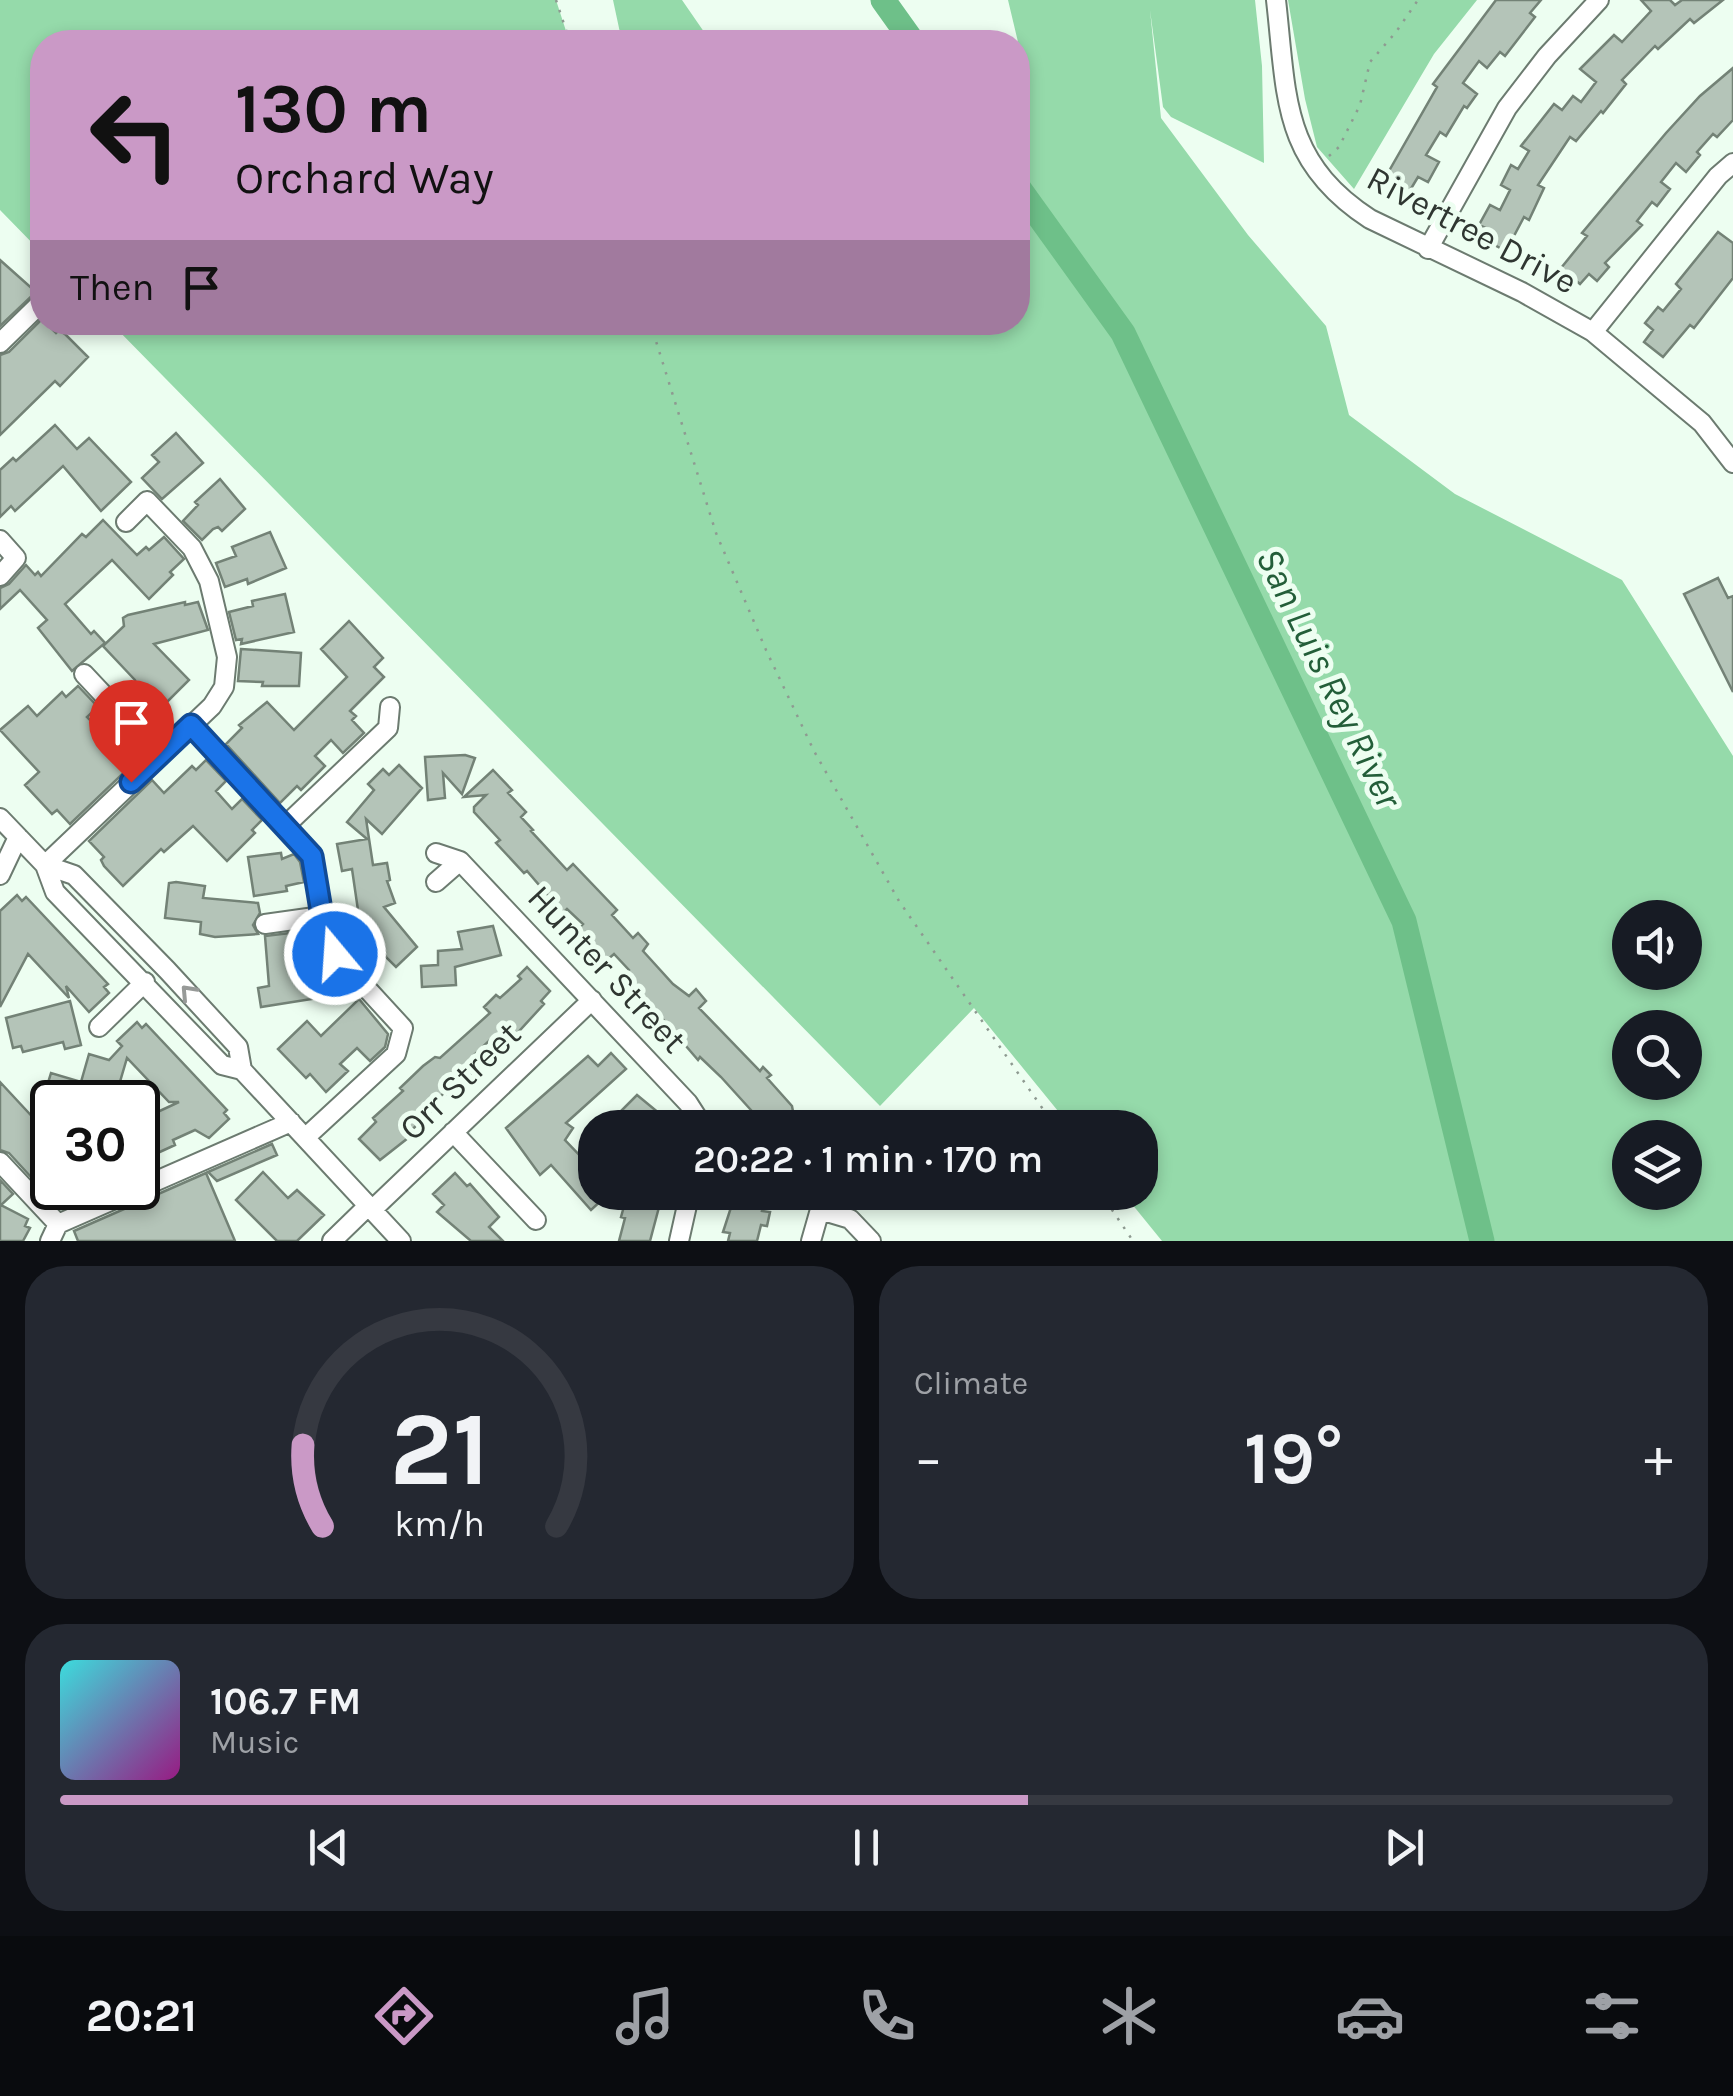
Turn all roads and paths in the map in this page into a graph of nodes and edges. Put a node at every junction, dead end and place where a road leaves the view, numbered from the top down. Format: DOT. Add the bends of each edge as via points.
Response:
graph roads {
  1 [pos="556,0"];
  2 [pos="1276,0"];
  3 [pos="1418,0"];
  4 [pos="1599,0"];
  5 [pos="566,30"];
  6 [pos="1308,160"];
  7 [pos="1733,163"];
  8 [pos="1428,249"];
  9 [pos="30,314"];
  10 [pos="1593,332"];
  11 [pos="654,335"];
  12 [pos="0,343"];
  13 [pos="1733,463"];
  14 [pos="126,522"];
  15 [pos="0,540"];
  16 [pos="0,576"];
  17 [pos="84,674"];
  18 [pos="390,707"];
  19 [pos="191,725"];
  20 [pos="160,755"];
  21 [pos="0,818"];
  22 [pos="285,826"];
  23 [pos="18,837"];
  24 [pos="436,853"];
  25 [pos="460,860"];
  26 [pos="45,865"];
  27 [pos="0,874"];
  28 [pos="436,882"];
  29 [pos="322,916"];
  30 [pos="266,924"];
  31 [pos="145,982"];
  32 [pos="592,1000"];
  33 [pos="100,1027"];
  34 [pos="242,1070"];
  35 [pos="692,1110"];
  36 [pos="1044,1110"];
  37 [pos="291,1122"];
  38 [pos="453,1132"];
  39 [pos="306,1137"];
  40 [pos="0,1162"];
  41 [pos="370,1208"];
  42 [pos="686,1210"];
  43 [pos="820,1210"];
  44 [pos="836,1210"];
  45 [pos="1112,1210"];
  46 [pos="536,1220"];
  47 [pos="54,1232"];
  48 [pos="332,1241"];
  49 [pos="401,1241"];
  50 [pos="678,1241"];
  51 [pos="811,1241"];
  52 [pos="871,1241"];
  53 [pos="1133,1241"];
  1 -- 5 [label="path"];
  2 -- 6 [label="street, Rivertree Drive" via="1288,104"];
  3 -- 6 [label="path" via="1370,62 1360,105 1339,148"];
  4 -- 8 [label="street" via="1507,108"];
  6 -- 8 [label="street, Rivertree Drive" via="1348,205"];
  7 -- 10 [label="street"];
  8 -- 10 [label="street, Rivertree Drive"];
  9 -- 12 [label="street"];
  10 -- 13 [label="street, Rivertree Drive" via="1702,423"];
  11 -- 36 [label="path" via="716,533 814,751 899,901"];
  14 -- 19 [label="street" via="146,500 192,548 209,581 227,657 224,687"];
  15 -- 16 [label="street" via="16,556"];
  17 -- 20 [label="street"];
  18 -- 22 [label="street" via="388,728"];
  19 -- 20 [label="street"];
  19 -- 22 [label="street"];
  20 -- 26 [label="street"];
  21 -- 23 [label="street"];
  22 -- 29 [label="street" via="312,856"];
  23 -- 26 [label="street"];
  23 -- 27 [label="street"];
  24 -- 25 [label="street"];
  25 -- 28 [label="street"];
  25 -- 32 [label="street, Hunter Street"];
  26 -- 31 [label="street" via="55,892"];
  34 -- 26 [label="street, one-way" via="238,1047 166,970 74,875"];
  29 -- 30 [label="street"];
  29 -- 39 [label="street" via="335,954 403,1028 396,1054"];
  31 -- 33 [label="street"];
  31 -- 34 [label="street" via="222,1065"];
  32 -- 35 [label="street, Hunter Street"];
  32 -- 38 [label="street, Orr Street"];
  34 -- 37 [label="street"];
  37 -- 39 [label="street"];
  37 -- 47 [label="street"];
  38 -- 41 [label="street, Orr Street"];
  38 -- 46 [label="street"];
  39 -- 41 [label="street"];
  40 -- 47 [label="street"];
  41 -- 48 [label="street, Orr Street"];
  41 -- 49 [label="street"];
  42 -- 50 [label="street"];
  43 -- 51 [label="street"];
  44 -- 52 [label="street"];
  45 -- 53 [label="path"];
}
